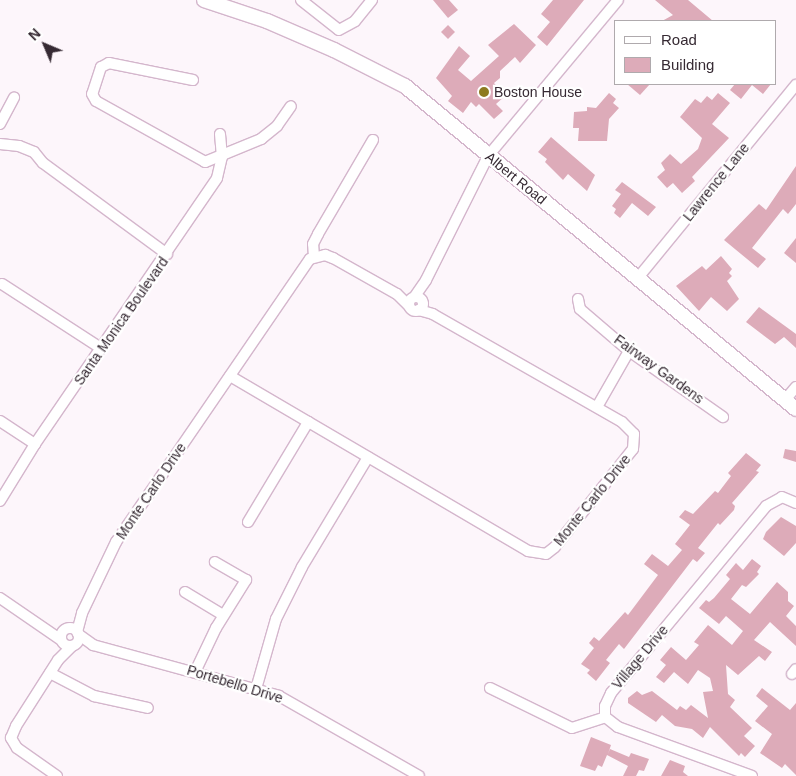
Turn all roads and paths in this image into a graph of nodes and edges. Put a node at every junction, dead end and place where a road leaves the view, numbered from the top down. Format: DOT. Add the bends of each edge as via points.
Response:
graph roads {
  1 [pos="204,0"];
  2 [pos="301,0"];
  3 [pos="372,0"];
  4 [pos="618,0"];
  5 [pos="193,80"];
  6 [pos="796,85"];
  7 [pos="14,98"];
  8 [pos="291,106"];
  9 [pos="0,124"];
  10 [pos="220,134"];
  11 [pos="373,140"];
  12 [pos="0,144"];
  13 [pos="488,156"];
  14 [pos="222,157"];
  15 [pos="167,254"];
  16 [pos="314,257"];
  17 [pos="637,279"];
  18 [pos="2,284"];
  19 [pos="578,299"];
  20 [pos="417,302"];
  21 [pos="102,349"];
  22 [pos="629,351"];
  23 [pos="230,376"];
  24 [pos="796,387"];
  25 [pos="791,404"];
  26 [pos="597,407"];
  27 [pos="723,417"];
  28 [pos="0,421"];
  29 [pos="308,422"];
  30 [pos="35,444"];
  31 [pos="368,458"];
  32 [pos="0,501"];
  33 [pos="796,503"];
  34 [pos="248,522"];
  35 [pos="215,562"];
  36 [pos="185,592"];
  37 [pos="0,598"];
  38 [pos="223,615"];
  39 [pos="41,624"];
  40 [pos="73,631"];
  41 [pos="61,640"];
  42 [pos="73,645"];
  43 [pos="93,645"];
  44 [pos="58,660"];
  45 [pos="195,672"];
  46 [pos="50,673"];
  47 [pos="490,688"];
  48 [pos="256,689"];
  49 [pos="148,708"];
  50 [pos="605,717"];
  51 [pos="57,776"];
  52 [pos="419,776"];
  53 [pos="752,776"];
  1 -- 13 [label="street, Albert Road" via="267,21 376,69 405,86"];
  2 -- 3 [label="street" via="335,28 347,28"];
  4 -- 13 [label="street"];
  5 -- 14 [label="street" via="109,63 101,67 92,94 96,101 200,161"];
  6 -- 17 [label="street, Lawrence Lane"];
  7 -- 9 [label="street"];
  8 -- 14 [label="street" via="277,126 261,138"];
  10 -- 14 [label="street, Santa Monica Boulevard"];
  11 -- 16 [label="street" via="318,234 313,244"];
  12 -- 15 [label="street" via="34,152 44,163"];
  13 -- 17 [label="street, Albert Road"];
  13 -- 20 [label="street"];
  14 -- 15 [label="street, Santa Monica Boulevard" via="217,178"];
  15 -- 21 [label="street, Santa Monica Boulevard"];
  16 -- 20 [label="street" via="325,255 333,258"];
  16 -- 23 [label="street, Monte Carlo Drive"];
  17 -- 25 [label="street, Albert Road"];
  18 -- 21 [label="street"];
  19 -- 22 [label="street, Fairway Gardens" via="580,308"];
  20 -- 26 [label="street, Monte Carlo Drive"];
  21 -- 30 [label="street, Santa Monica Boulevard"];
  22 -- 26 [label="street"];
  22 -- 27 [label="street, Fairway Gardens"];
  23 -- 29 [label="street, Monte Carlo Drive"];
  23 -- 40 [label="street, Monte Carlo Drive" via="113,547"];
  24 -- 25 [label="street"];
  26 -- 31 [label="street, Monte Carlo Drive" via="627,425 634,434 634,445 555,547 541,555 528,551"];
  28 -- 30 [label="street"];
  29 -- 31 [label="street, Monte Carlo Drive"];
  29 -- 34 [label="street"];
  30 -- 32 [label="street, Santa Monica Boulevard"];
  31 -- 48 [label="street" via="302,567 276,619"];
  33 -- 50 [label="street, Village Drive" via="776,498 759,514 611,693 605,706"];
  35 -- 38 [label="street" via="246,580"];
  36 -- 38 [label="street"];
  37 -- 39 [label="street, Portebello Drive"];
  38 -- 45 [label="street"];
  39 -- 40 [label="street, Portebello Drive"];
  39 -- 41 [label="street, Portebello Drive"];
  40 -- 41 [label="street"];
  40 -- 42 [label="street"];
  40 -- 43 [label="street, Portebello Drive"];
  41 -- 42 [label="street, Portebello Drive"];
  41 -- 44 [label="street"];
  42 -- 43 [label="street, Portebello Drive"];
  42 -- 44 [label="street"];
  43 -- 45 [label="street, Portebello Drive"];
  44 -- 46 [label="street"];
  45 -- 48 [label="street, Portebello Drive"];
  46 -- 49 [label="street" via="94,696"];
  46 -- 51 [label="street" via="16,726 11,740 17,748"];
  47 -- 50 [label="street" via="572,728"];
  48 -- 52 [label="street, Portebello Drive" via="315,714"];
  50 -- 53 [label="street" via="618,727"];
}
